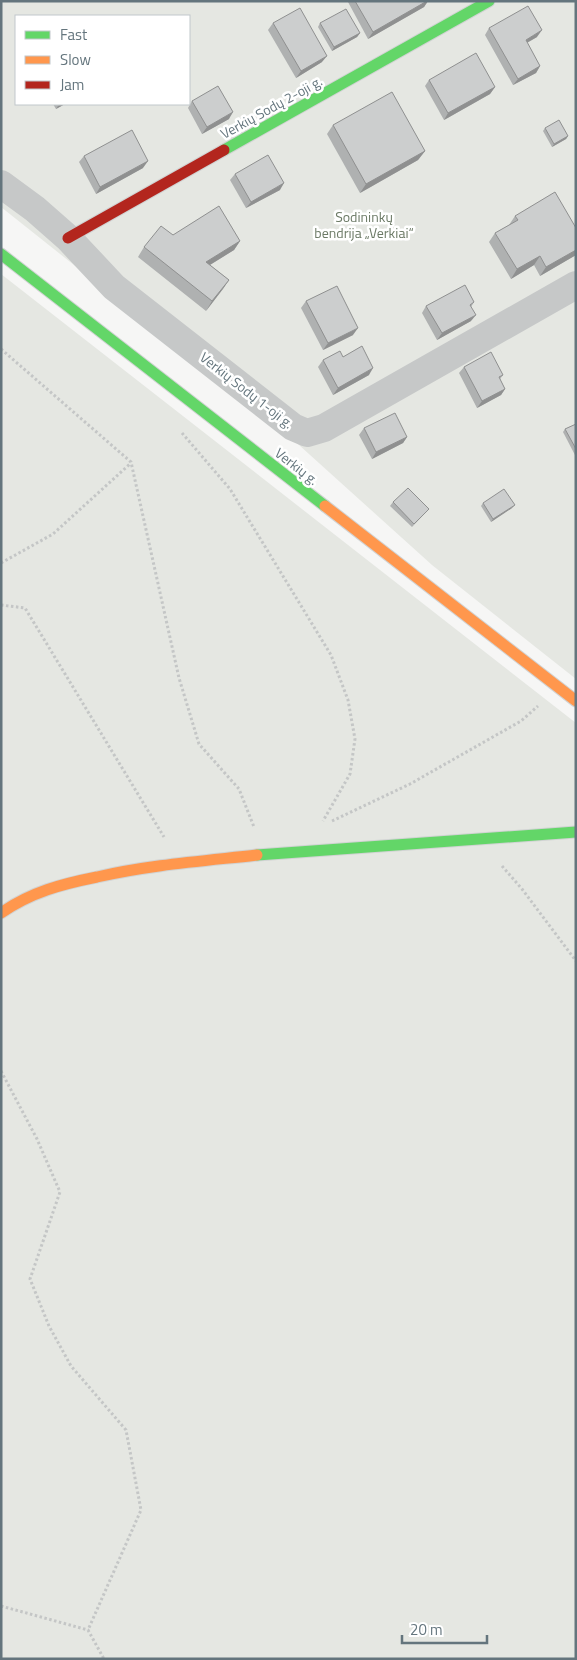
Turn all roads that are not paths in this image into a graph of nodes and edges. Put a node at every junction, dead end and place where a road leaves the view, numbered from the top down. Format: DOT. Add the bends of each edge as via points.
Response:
graph roads {
  1 [pos="489,1"];
  2 [pos="1,184"];
  3 [pos="68,238"];
  4 [pos="1,254"];
  5 [pos="576,285"];
  6 [pos="576,701"];
  7 [pos="576,832"];
  8 [pos="1,913"];
  1 -- 3 [label="street, Verkių Sodų 2-oji g."];
  2 -- 3 [label="street, Verkių Sodų 1-oji g."];
  3 -- 5 [label="street, Verkių Sodų 1-oji g." via="114,286 293,428 307,433 324,428"];
  4 -- 6 [label="street, Verkių g."];
  7 -- 8 [label="street" via="180,863 54,886 15,903"];
}
